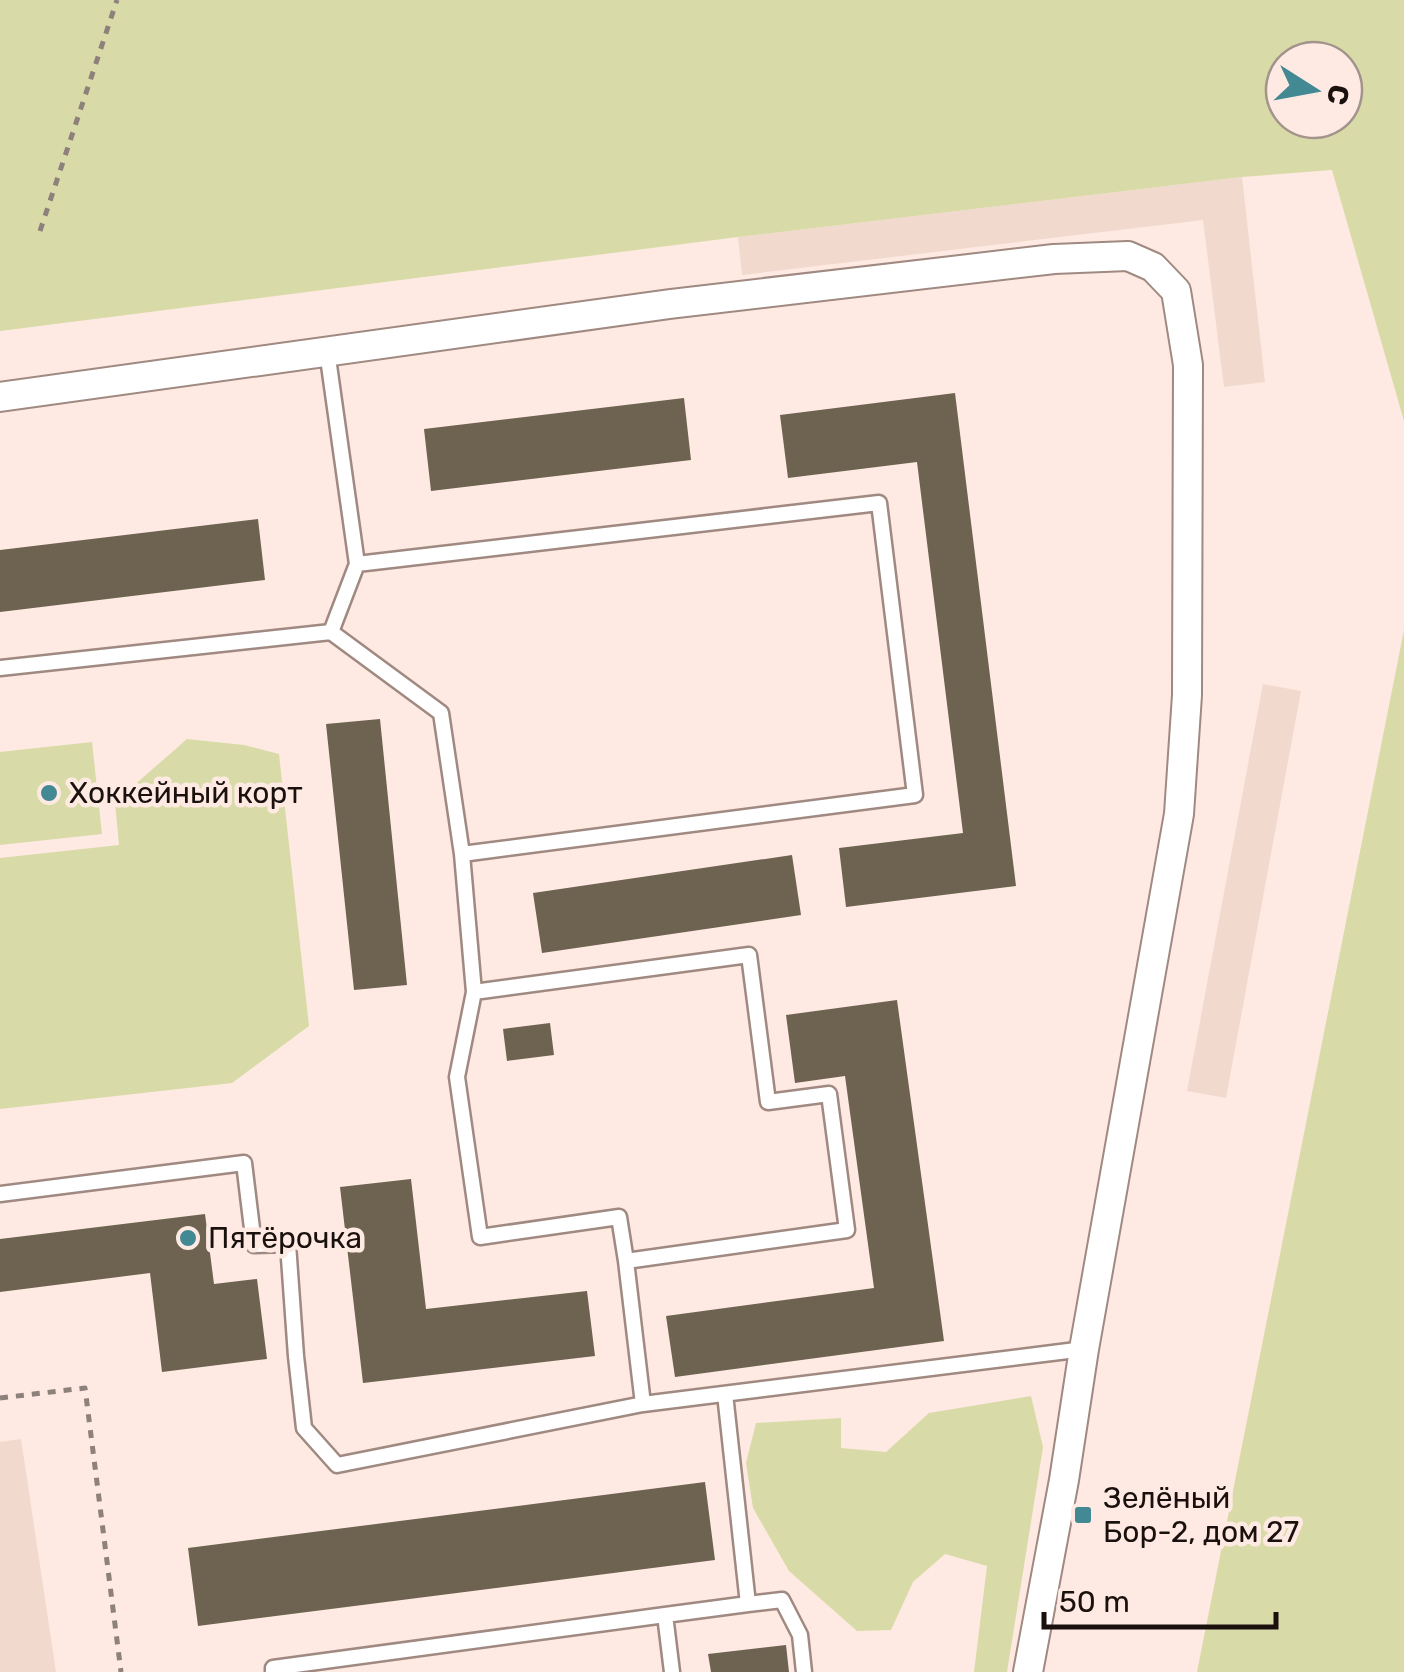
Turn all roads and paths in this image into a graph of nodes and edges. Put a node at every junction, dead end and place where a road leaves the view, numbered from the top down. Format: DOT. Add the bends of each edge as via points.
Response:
graph roads {
  1 [pos="117,0"];
  2 [pos="40,232"];
  3 [pos="327,351"];
  4 [pos="0,397"];
  5 [pos="357,564"];
  6 [pos="331,632"];
  7 [pos="0,668"];
  8 [pos="462,854"];
  9 [pos="474,992"];
  10 [pos="0,1194"];
  11 [pos="626,1262"];
  12 [pos="1084,1349"];
  13 [pos="726,1394"];
  14 [pos="0,1398"];
  15 [pos="643,1404"];
  16 [pos="748,1604"];
  17 [pos="665,1616"];
  18 [pos="120,1672"];
  19 [pos="273,1672"];
  20 [pos="672,1672"];
  21 [pos="804,1672"];
  22 [pos="1028,1672"];
  1 -- 2 [label="path"];
  3 -- 4 [label="street"];
  3 -- 5 [label="lane"];
  3 -- 12 [label="street" via="1054,260 1128,256 1154,266 1176,291 1188,365 1180,814"];
  5 -- 6 [label="lane"];
  5 -- 8 [label="lane" via="878,503 916,795"];
  6 -- 7 [label="lane"];
  6 -- 8 [label="lane" via="442,713"];
  8 -- 9 [label="lane"];
  9 -- 11 [label="lane" via="457,1077 480,1237 619,1217"];
  9 -- 11 [label="lane" via="749,955 768,1102 829,1094 846,1230"];
  10 -- 15 [label="lane" via="244,1163 254,1246 288,1244 304,1428 337,1465"];
  11 -- 15 [label="lane"];
  12 -- 13 [label="lane"];
  12 -- 22 [label="street"];
  13 -- 15 [label="lane"];
  13 -- 16 [label="lane"];
  14 -- 18 [label="path" via="85,1388"];
  16 -- 17 [label="lane"];
  16 -- 21 [label="lane" via="782,1600 800,1635"];
  17 -- 19 [label="lane"];
  17 -- 20 [label="lane"];
}
